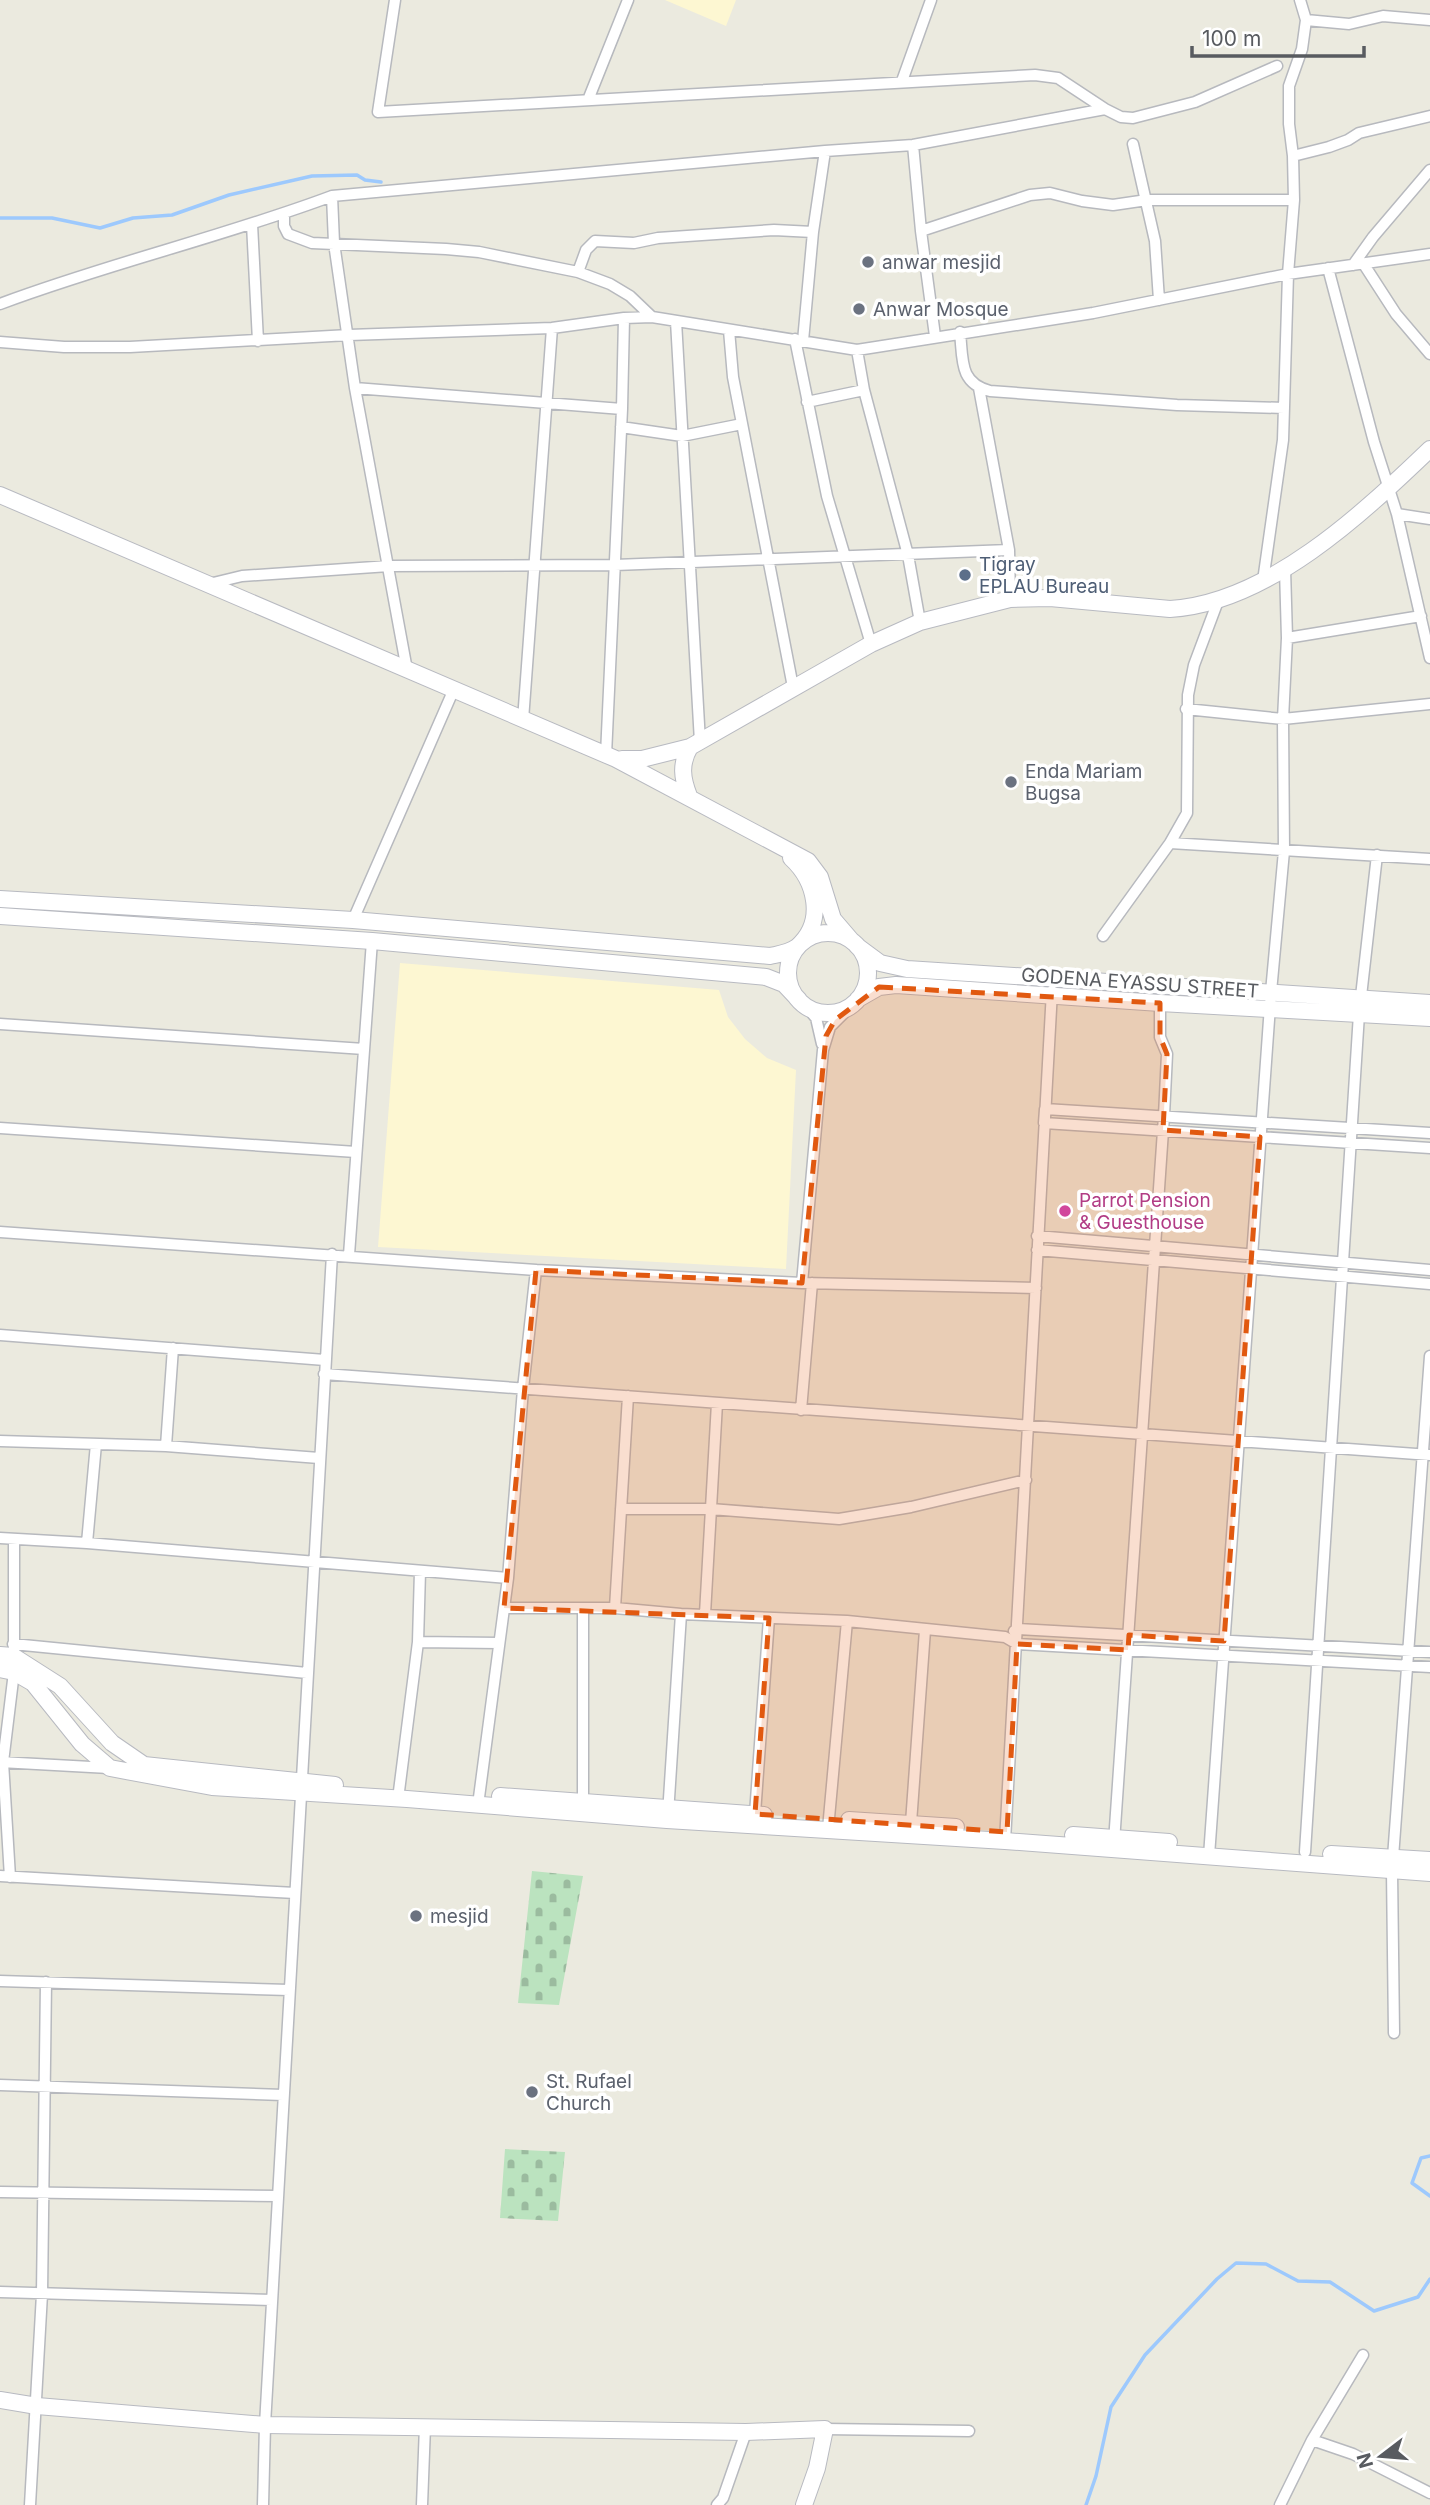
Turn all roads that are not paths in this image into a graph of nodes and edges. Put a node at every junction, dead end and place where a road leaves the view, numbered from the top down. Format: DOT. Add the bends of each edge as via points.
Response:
graph roads {
  1 [pos="396,0"];
  2 [pos="628,0"];
  3 [pos="931,0"];
  4 [pos="1300,0"];
  5 [pos="1306,20"];
  6 [pos="1430,20"];
  7 [pos="1277,66"];
  8 [pos="902,81"];
  9 [pos="588,100"];
  10 [pos="1105,109"];
  11 [pos="1430,116"];
  12 [pos="1133,144"];
  13 [pos="913,145"];
  14 [pos="825,151"];
  15 [pos="1293,156"];
  16 [pos="1430,170"];
  17 [pos="332,196"];
  18 [pos="1147,200"];
  19 [pos="1294,200"];
  20 [pos="285,214"];
  21 [pos="251,224"];
  22 [pos="921,231"];
  23 [pos="813,232"];
  24 [pos="334,243"];
  25 [pos="1430,254"];
  26 [pos="1358,264"];
  27 [pos="1328,268"];
  28 [pos="578,272"];
  29 [pos="1288,274"];
  30 [pos="1159,300"];
  31 [pos="0,304"];
  32 [pos="652,317"];
  33 [pos="624,318"];
  34 [pos="676,321"];
  35 [pos="552,328"];
  36 [pos="730,330"];
  37 [pos="960,332"];
  38 [pos="349,335"];
  39 [pos="935,336"];
  40 [pos="799,340"];
  41 [pos="258,341"];
  42 [pos="0,342"];
  43 [pos="858,350"];
  44 [pos="1430,354"];
  45 [pos="355,388"];
  46 [pos="979,388"];
  47 [pos="864,390"];
  48 [pos="807,402"];
  49 [pos="546,404"];
  50 [pos="1284,408"];
  51 [pos="622,409"];
  52 [pos="742,424"];
  53 [pos="621,427"];
  54 [pos="682,436"];
  55 [pos="1430,449"];
  56 [pos="1390,487"];
  57 [pos="0,495"];
  58 [pos="1398,514"];
  59 [pos="1430,519"];
  60 [pos="1009,550"];
  61 [pos="908,555"];
  62 [pos="845,557"];
  63 [pos="768,559"];
  64 [pos="689,561"];
  65 [pos="534,565"];
  66 [pos="615,565"];
  67 [pos="389,566"];
  68 [pos="1284,569"];
  69 [pos="1263,581"];
  70 [pos="208,584"];
  71 [pos="1010,599"];
  72 [pos="1218,601"];
  73 [pos="1421,616"];
  74 [pos="920,622"];
  75 [pos="1287,638"];
  76 [pos="871,643"];
  77 [pos="1430,658"];
  78 [pos="407,670"];
  79 [pos="793,687"];
  80 [pos="454,690"];
  81 [pos="1430,704"];
  82 [pos="1186,709"];
  83 [pos="1283,719"];
  84 [pos="523,720"];
  85 [pos="695,744"];
  86 [pos="611,757"];
  87 [pos="690,796"];
  88 [pos="763,838"];
  89 [pos="1170,843"];
  90 [pos="1284,851"];
  91 [pos="1377,855"];
  92 [pos="1430,859"];
  93 [pos="0,899"];
  94 [pos="129,906"];
  95 [pos="0,916"];
  96 [pos="353,920"];
  97 [pos="127,925"];
  98 [pos="1103,936"];
  99 [pos="556,939"];
  100 [pos="372,941"];
  101 [pos="854,943"];
  102 [pos="798,946"];
  103 [pos="554,959"];
  104 [pos="1052,977"];
  105 [pos="1051,995"];
  106 [pos="1270,1000"];
  107 [pos="855,1002"];
  108 [pos="802,1003"];
  109 [pos="1160,1003"];
  110 [pos="1430,1003"];
  111 [pos="1360,1006"];
  112 [pos="1430,1018"];
  113 [pos="0,1024"];
  114 [pos="364,1049"];
  115 [pos="823,1050"];
  116 [pos="1045,1109"];
  117 [pos="1164,1116"];
  118 [pos="1261,1122"];
  119 [pos="1044,1123"];
  120 [pos="0,1128"];
  121 [pos="1352,1128"];
  122 [pos="1163,1130"];
  123 [pos="1430,1133"];
  124 [pos="1260,1137"];
  125 [pos="1351,1143"];
  126 [pos="1430,1148"];
  127 [pos="356,1152"];
  128 [pos="0,1232"];
  129 [pos="1037,1236"];
  130 [pos="1155,1246"];
  131 [pos="1037,1250"];
  132 [pos="332,1254"];
  133 [pos="349,1255"];
  134 [pos="1252,1255"];
  135 [pos="1154,1260"];
  136 [pos="1343,1262"];
  137 [pos="1251,1268"];
  138 [pos="536,1270"];
  139 [pos="1430,1270"];
  140 [pos="1342,1276"];
  141 [pos="807,1283"];
  142 [pos="1430,1284"];
  143 [pos="1036,1287"];
  144 [pos="0,1335"];
  145 [pos="173,1348"];
  146 [pos="1430,1356"];
  147 [pos="325,1360"];
  148 [pos="324,1374"];
  149 [pos="523,1388"];
  150 [pos="628,1396"];
  151 [pos="718,1403"];
  152 [pos="801,1410"];
  153 [pos="1028,1426"];
  154 [pos="1142,1434"];
  155 [pos="0,1441"];
  156 [pos="1238,1441"];
  157 [pos="96,1444"];
  158 [pos="166,1446"];
  159 [pos="1331,1448"];
  160 [pos="1426,1455"];
  161 [pos="319,1458"];
  162 [pos="1026,1480"];
  163 [pos="621,1508"];
  164 [pos="711,1509"];
  165 [pos="0,1538"];
  166 [pos="14,1539"];
  167 [pos="87,1543"];
  168 [pos="313,1562"];
  169 [pos="420,1571"];
  170 [pos="508,1578"];
  171 [pos="504,1608"];
  172 [pos="615,1608"];
  173 [pos="583,1609"];
  174 [pos="681,1614"];
  175 [pos="705,1614"];
  176 [pos="769,1618"];
  177 [pos="847,1621"];
  178 [pos="1018,1629"];
  179 [pos="925,1630"];
  180 [pos="1129,1635"];
  181 [pos="1005,1637"];
  182 [pos="1224,1641"];
  183 [pos="418,1642"];
  184 [pos="499,1643"];
  185 [pos="1017,1644"];
  186 [pos="1318,1646"];
  187 [pos="1128,1650"];
  188 [pos="1408,1651"];
  189 [pos="1430,1652"];
  190 [pos="1223,1656"];
  191 [pos="8,1659"];
  192 [pos="1317,1661"];
  193 [pos="1407,1666"];
  194 [pos="1430,1667"];
  195 [pos="307,1674"];
  196 [pos="2,1762"];
  197 [pos="144,1765"];
  198 [pos="110,1768"];
  199 [pos="301,1788"];
  200 [pos="399,1794"];
  201 [pos="478,1800"];
  202 [pos="583,1802"];
  203 [pos="668,1814"];
  204 [pos="755,1814"];
  205 [pos="911,1823"];
  206 [pos="829,1824"];
  207 [pos="1006,1836"];
  208 [pos="1114,1843"];
  209 [pos="1209,1851"];
  210 [pos="1305,1852"];
  211 [pos="1430,1860"];
  212 [pos="1393,1864"];
  213 [pos="1430,1873"];
  214 [pos="5,1876"];
  215 [pos="295,1892"];
  216 [pos="0,1981"];
  217 [pos="46,1982"];
  218 [pos="289,1990"];
  219 [pos="1394,2033"];
  220 [pos="0,2085"];
  221 [pos="43,2086"];
  222 [pos="283,2095"];
  223 [pos="0,2192"];
  224 [pos="43,2194"];
  225 [pos="278,2196"];
  226 [pos="0,2292"];
  227 [pos="42,2294"];
  228 [pos="272,2300"];
  229 [pos="1363,2355"];
  230 [pos="0,2400"];
  231 [pos="37,2406"];
  232 [pos="265,2425"];
  233 [pos="425,2426"];
  234 [pos="825,2429"];
  235 [pos="969,2431"];
  236 [pos="746,2432"];
  237 [pos="1312,2440"];
  238 [pos="1430,2493"];
  239 [pos="30,2505"];
  240 [pos="263,2505"];
  241 [pos="422,2505"];
  242 [pos="717,2505"];
  243 [pos="804,2505"];
  244 [pos="1280,2505"];
  1 -- 9 [label="street" via="378,112"];
  2 -- 9 [label="street"];
  3 -- 8 [label="street"];
  4 -- 5 [label="street"];
  5 -- 6 [label="street" via="1349,24 1383,16"];
  5 -- 15 [label="street" via="1289,86"];
  7 -- 10 [label="street" via="1182,107 1133,118"];
  8 -- 9 [label="street"];
  8 -- 10 [label="street" via="1048,75"];
  10 -- 13 [label="street"];
  11 -- 15 [label="street" via="1359,133"];
  12 -- 18 [label="street"];
  13 -- 14 [label="street"];
  13 -- 22 [label="street"];
  14 -- 17 [label="street"];
  14 -- 23 [label="street"];
  15 -- 19 [label="street"];
  16 -- 26 [label="street" via="1373,237"];
  17 -- 20 [label="street"];
  17 -- 24 [label="street"];
  18 -- 19 [label="street"];
  18 -- 22 [label="street" via="1113,205 1050,193 1030,195"];
  18 -- 30 [label="street"];
  19 -- 29 [label="street"];
  20 -- 21 [label="street"];
  20 -- 24 [label="street" via="288,234 312,243"];
  21 -- 31 [label="street"];
  21 -- 41 [label="street"];
  22 -- 39 [label="street"];
  23 -- 28 [label="street" via="774,230 634,243 595,241 586,250"];
  23 -- 40 [label="street"];
  24 -- 28 [label="street" via="446,248"];
  24 -- 38 [label="street"];
  25 -- 26 [label="street"];
  26 -- 27 [label="street"];
  26 -- 44 [label="street"];
  27 -- 29 [label="street"];
  27 -- 56 [label="street"];
  28 -- 32 [label="street" via="630,296"];
  29 -- 30 [label="street"];
  29 -- 50 [label="street"];
  30 -- 37 [label="street"];
  32 -- 33 [label="street"];
  32 -- 34 [label="street"];
  33 -- 35 [label="street"];
  33 -- 51 [label="street"];
  34 -- 36 [label="street"];
  34 -- 54 [label="street"];
  35 -- 38 [label="street"];
  35 -- 49 [label="street"];
  36 -- 40 [label="street"];
  36 -- 52 [label="street"];
  37 -- 39 [label="street"];
  37 -- 46 [label="street" via="964,369 969,381"];
  38 -- 41 [label="street"];
  38 -- 45 [label="street"];
  39 -- 43 [label="street"];
  40 -- 43 [label="street"];
  40 -- 48 [label="street"];
  41 -- 42 [label="street" via="130,347"];
  43 -- 47 [label="street"];
  45 -- 49 [label="street"];
  45 -- 67 [label="street"];
  46 -- 50 [label="street" via="1177,405"];
  46 -- 60 [label="street"];
  47 -- 48 [label="street"];
  47 -- 61 [label="street"];
  48 -- 62 [label="street"];
  49 -- 51 [label="street"];
  49 -- 65 [label="street"];
  50 -- 69 [label="street"];
  51 -- 53 [label="street"];
  52 -- 54 [label="street"];
  52 -- 63 [label="street"];
  53 -- 54 [label="street"];
  53 -- 66 [label="street"];
  54 -- 64 [label="street"];
  55 -- 56 [label="street"];
  56 -- 58 [label="street"];
  56 -- 68 [label="street"];
  57 -- 70 [label="street"];
  58 -- 59 [label="street"];
  58 -- 73 [label="street"];
  60 -- 61 [label="street"];
  60 -- 71 [label="street"];
  61 -- 62 [label="street"];
  61 -- 74 [label="street"];
  62 -- 63 [label="street"];
  62 -- 76 [label="street"];
  63 -- 64 [label="street"];
  63 -- 79 [label="street"];
  64 -- 66 [label="street"];
  64 -- 85 [label="street"];
  65 -- 66 [label="street"];
  65 -- 67 [label="street"];
  65 -- 84 [label="street"];
  66 -- 86 [label="street"];
  67 -- 70 [label="street" via="242,576"];
  67 -- 78 [label="street"];
  68 -- 69 [label="street"];
  68 -- 75 [label="street"];
  69 -- 72 [label="street"];
  70 -- 78 [label="street"];
  71 -- 72 [label="street" via="1170,609"];
  71 -- 74 [label="street"];
  72 -- 82 [label="street" via="1194,665"];
  73 -- 75 [label="street"];
  73 -- 77 [label="street"];
  74 -- 76 [label="street"];
  75 -- 83 [label="street"];
  76 -- 79 [label="street"];
  78 -- 80 [label="street"];
  79 -- 85 [label="street"];
  80 -- 84 [label="street"];
  80 -- 96 [label="street"];
  81 -- 83 [label="street"];
  82 -- 83 [label="street"];
  82 -- 89 [label="street" via="1187,813"];
  83 -- 90 [label="street"];
  84 -- 86 [label="street"];
  85 -- 86 [label="street" via="642,759"];
  85 -- 87 [label="street" via="682,762"];
  86 -- 87 [label="street"];
  87 -- 88 [label="street"];
  88 -- 101 [label="street" via="815,868 833,919"];
  88 -- 102 [label="street" via="804,872 814,894 812,926"];
  89 -- 90 [label="street"];
  89 -- 98 [label="street"];
  90 -- 91 [label="street"];
  90 -- 106 [label="street"];
  91 -- 92 [label="street"];
  91 -- 111 [label="street"];
  93 -- 94 [label="street"];
  94 -- 96 [label="street"];
  94 -- 97 [label="street"];
  95 -- 97 [label="street"];
  96 -- 99 [label="street"];
  97 -- 100 [label="street"];
  99 -- 102 [label="street" via="761,956"];
  99 -- 103 [label="street"];
  100 -- 103 [label="street"];
  100 -- 114 [label="street"];
  101 -- 102 [label="street" via="836,933 819,933"];
  101 -- 104 [label="street, GODENA EYASSU STREET" via="874,960 898,968"];
  101 -- 107 [label="street" via="866,960 868,976"];
  102 -- 108 [label="street" via="788,969 790,985"];
  103 -- 108 [label="street" via="766,978 783,984"];
  104 -- 105 [label="street"];
  104 -- 106 [label="street, GODENA EYASSU STREET"];
  105 -- 107 [label="street, GODENA EYASSU STREET" via="887,985"];
  105 -- 109 [label="street, GODENA EYASSU STREET"];
  105 -- 116 [label="street"];
  106 -- 109 [label="street, GODENA EYASSU STREET"];
  106 -- 111 [label="street, GODENA EYASSU STREET"];
  106 -- 118 [label="street"];
  107 -- 108 [label="street" via="829,1013"];
  107 -- 115 [label="street" via="830,1027"];
  108 -- 115 [label="street" via="816,1018"];
  109 -- 117 [label="street" via="1160,1037 1167,1054"];
  110 -- 111 [label="street, GODENA EYASSU STREET"];
  111 -- 112 [label="street, GODENA EYASSU STREET"];
  111 -- 121 [label="street"];
  113 -- 114 [label="street"];
  114 -- 127 [label="street"];
  115 -- 141 [label="street"];
  116 -- 117 [label="street"];
  116 -- 119 [label="street"];
  117 -- 118 [label="street"];
  117 -- 122 [label="street"];
  118 -- 121 [label="street"];
  118 -- 124 [label="street"];
  119 -- 122 [label="street"];
  119 -- 129 [label="street"];
  120 -- 127 [label="street"];
  121 -- 123 [label="street"];
  121 -- 125 [label="street"];
  122 -- 124 [label="street"];
  122 -- 130 [label="street"];
  124 -- 125 [label="street"];
  124 -- 134 [label="street"];
  125 -- 126 [label="street"];
  125 -- 136 [label="street"];
  127 -- 133 [label="street"];
  128 -- 132 [label="street"];
  129 -- 130 [label="street"];
  129 -- 131 [label="street"];
  130 -- 134 [label="street"];
  130 -- 135 [label="street"];
  131 -- 135 [label="street"];
  131 -- 143 [label="street"];
  132 -- 133 [label="street"];
  132 -- 147 [label="street"];
  133 -- 138 [label="street"];
  134 -- 136 [label="street"];
  134 -- 137 [label="street"];
  135 -- 137 [label="street"];
  135 -- 154 [label="street"];
  136 -- 139 [label="street"];
  136 -- 140 [label="street"];
  137 -- 140 [label="street"];
  137 -- 156 [label="street"];
  138 -- 141 [label="street"];
  138 -- 149 [label="street"];
  140 -- 142 [label="street"];
  140 -- 159 [label="street"];
  141 -- 143 [label="street"];
  141 -- 152 [label="street"];
  143 -- 153 [label="street"];
  144 -- 145 [label="street"];
  145 -- 147 [label="street"];
  145 -- 158 [label="street"];
  146 -- 160 [label="street"];
  147 -- 148 [label="street"];
  148 -- 149 [label="street"];
  148 -- 161 [label="street"];
  149 -- 150 [label="street"];
  149 -- 170 [label="street"];
  150 -- 151 [label="street"];
  150 -- 163 [label="street"];
  151 -- 152 [label="street"];
  151 -- 164 [label="street"];
  152 -- 153 [label="street"];
  153 -- 154 [label="street"];
  153 -- 162 [label="street"];
  154 -- 156 [label="street"];
  154 -- 180 [label="street"];
  155 -- 157 [label="street"];
  156 -- 159 [label="street"];
  156 -- 182 [label="street"];
  157 -- 158 [label="street"];
  157 -- 167 [label="street"];
  158 -- 161 [label="street"];
  159 -- 160 [label="street"];
  159 -- 186 [label="street"];
  160 -- 188 [label="street"];
  161 -- 168 [label="street"];
  162 -- 164 [label="street" via="911,1507 839,1518"];
  162 -- 178 [label="street"];
  163 -- 164 [label="street"];
  163 -- 172 [label="street"];
  164 -- 175 [label="street"];
  165 -- 166 [label="street"];
  166 -- 167 [label="street"];
  166 -- 191 [label="street"];
  167 -- 168 [label="street"];
  168 -- 169 [label="street"];
  168 -- 195 [label="street"];
  169 -- 170 [label="street"];
  169 -- 183 [label="street"];
  170 -- 171 [label="street"];
  171 -- 173 [label="street"];
  171 -- 184 [label="street"];
  172 -- 173 [label="street"];
  172 -- 174 [label="street"];
  173 -- 202 [label="street"];
  174 -- 175 [label="street"];
  174 -- 203 [label="street"];
  175 -- 176 [label="street"];
  176 -- 177 [label="street"];
  176 -- 204 [label="street"];
  177 -- 179 [label="street"];
  177 -- 206 [label="street"];
  178 -- 180 [label="street"];
  178 -- 181 [label="street"];
  178 -- 185 [label="street"];
  179 -- 181 [label="street"];
  179 -- 205 [label="street"];
  180 -- 182 [label="street"];
  180 -- 187 [label="street"];
  181 -- 185 [label="street"];
  182 -- 186 [label="street"];
  182 -- 190 [label="street"];
  183 -- 184 [label="street"];
  183 -- 200 [label="street"];
  184 -- 201 [label="street"];
  185 -- 187 [label="street"];
  185 -- 207 [label="street"];
  186 -- 188 [label="street"];
  186 -- 192 [label="street"];
  187 -- 190 [label="street"];
  187 -- 208 [label="street"];
  188 -- 189 [label="street"];
  188 -- 193 [label="street"];
  190 -- 192 [label="street"];
  190 -- 209 [label="street"];
  191 -- 195 [label="street"];
  191 -- 196 [label="street"];
  191 -- 197 [label="street" via="60,1686 112,1744"];
  191 -- 198 [label="street" via="82,1744"];
  192 -- 193 [label="street"];
  192 -- 210 [label="street"];
  193 -- 194 [label="street"];
  193 -- 212 [label="street"];
  195 -- 199 [label="street"];
  196 -- 198 [label="street"];
  196 -- 214 [label="street"];
  197 -- 198 [label="street"];
  197 -- 199 [label="street"];
  198 -- 199 [label="street" via="212,1787"];
  199 -- 200 [label="street"];
  199 -- 215 [label="street"];
  200 -- 201 [label="street"];
  201 -- 202 [label="street"];
  201 -- 203 [label="street"];
  202 -- 203 [label="street"];
  203 -- 204 [label="street"];
  203 -- 206 [label="street"];
  204 -- 206 [label="street"];
  205 -- 206 [label="street"];
  205 -- 207 [label="street"];
  206 -- 207 [label="street"];
  207 -- 208 [label="street"];
  208 -- 209 [label="street"];
  209 -- 210 [label="street"];
  209 -- 212 [label="street"];
  210 -- 212 [label="street"];
  211 -- 212 [label="street"];
  212 -- 213 [label="street"];
  212 -- 219 [label="street"];
  214 -- 215 [label="street"];
  215 -- 218 [label="street"];
  216 -- 217 [label="street"];
  217 -- 218 [label="street"];
  217 -- 221 [label="street"];
  218 -- 222 [label="street"];
  220 -- 221 [label="street"];
  221 -- 222 [label="street"];
  221 -- 224 [label="street"];
  222 -- 225 [label="street"];
  223 -- 224 [label="street"];
  224 -- 225 [label="street"];
  224 -- 227 [label="street"];
  225 -- 228 [label="street"];
  226 -- 227 [label="street"];
  227 -- 228 [label="street"];
  227 -- 231 [label="street"];
  228 -- 232 [label="street"];
  229 -- 237 [label="street"];
  230 -- 231 [label="street"];
  231 -- 232 [label="street"];
  231 -- 239 [label="street"];
  232 -- 233 [label="street"];
  232 -- 240 [label="street"];
  233 -- 236 [label="street"];
  233 -- 241 [label="street"];
  234 -- 235 [label="street"];
  234 -- 236 [label="street"];
  234 -- 243 [label="street"];
  236 -- 242 [label="street"];
  237 -- 238 [label="street" via="1353,2454"];
  237 -- 244 [label="street"];
}
